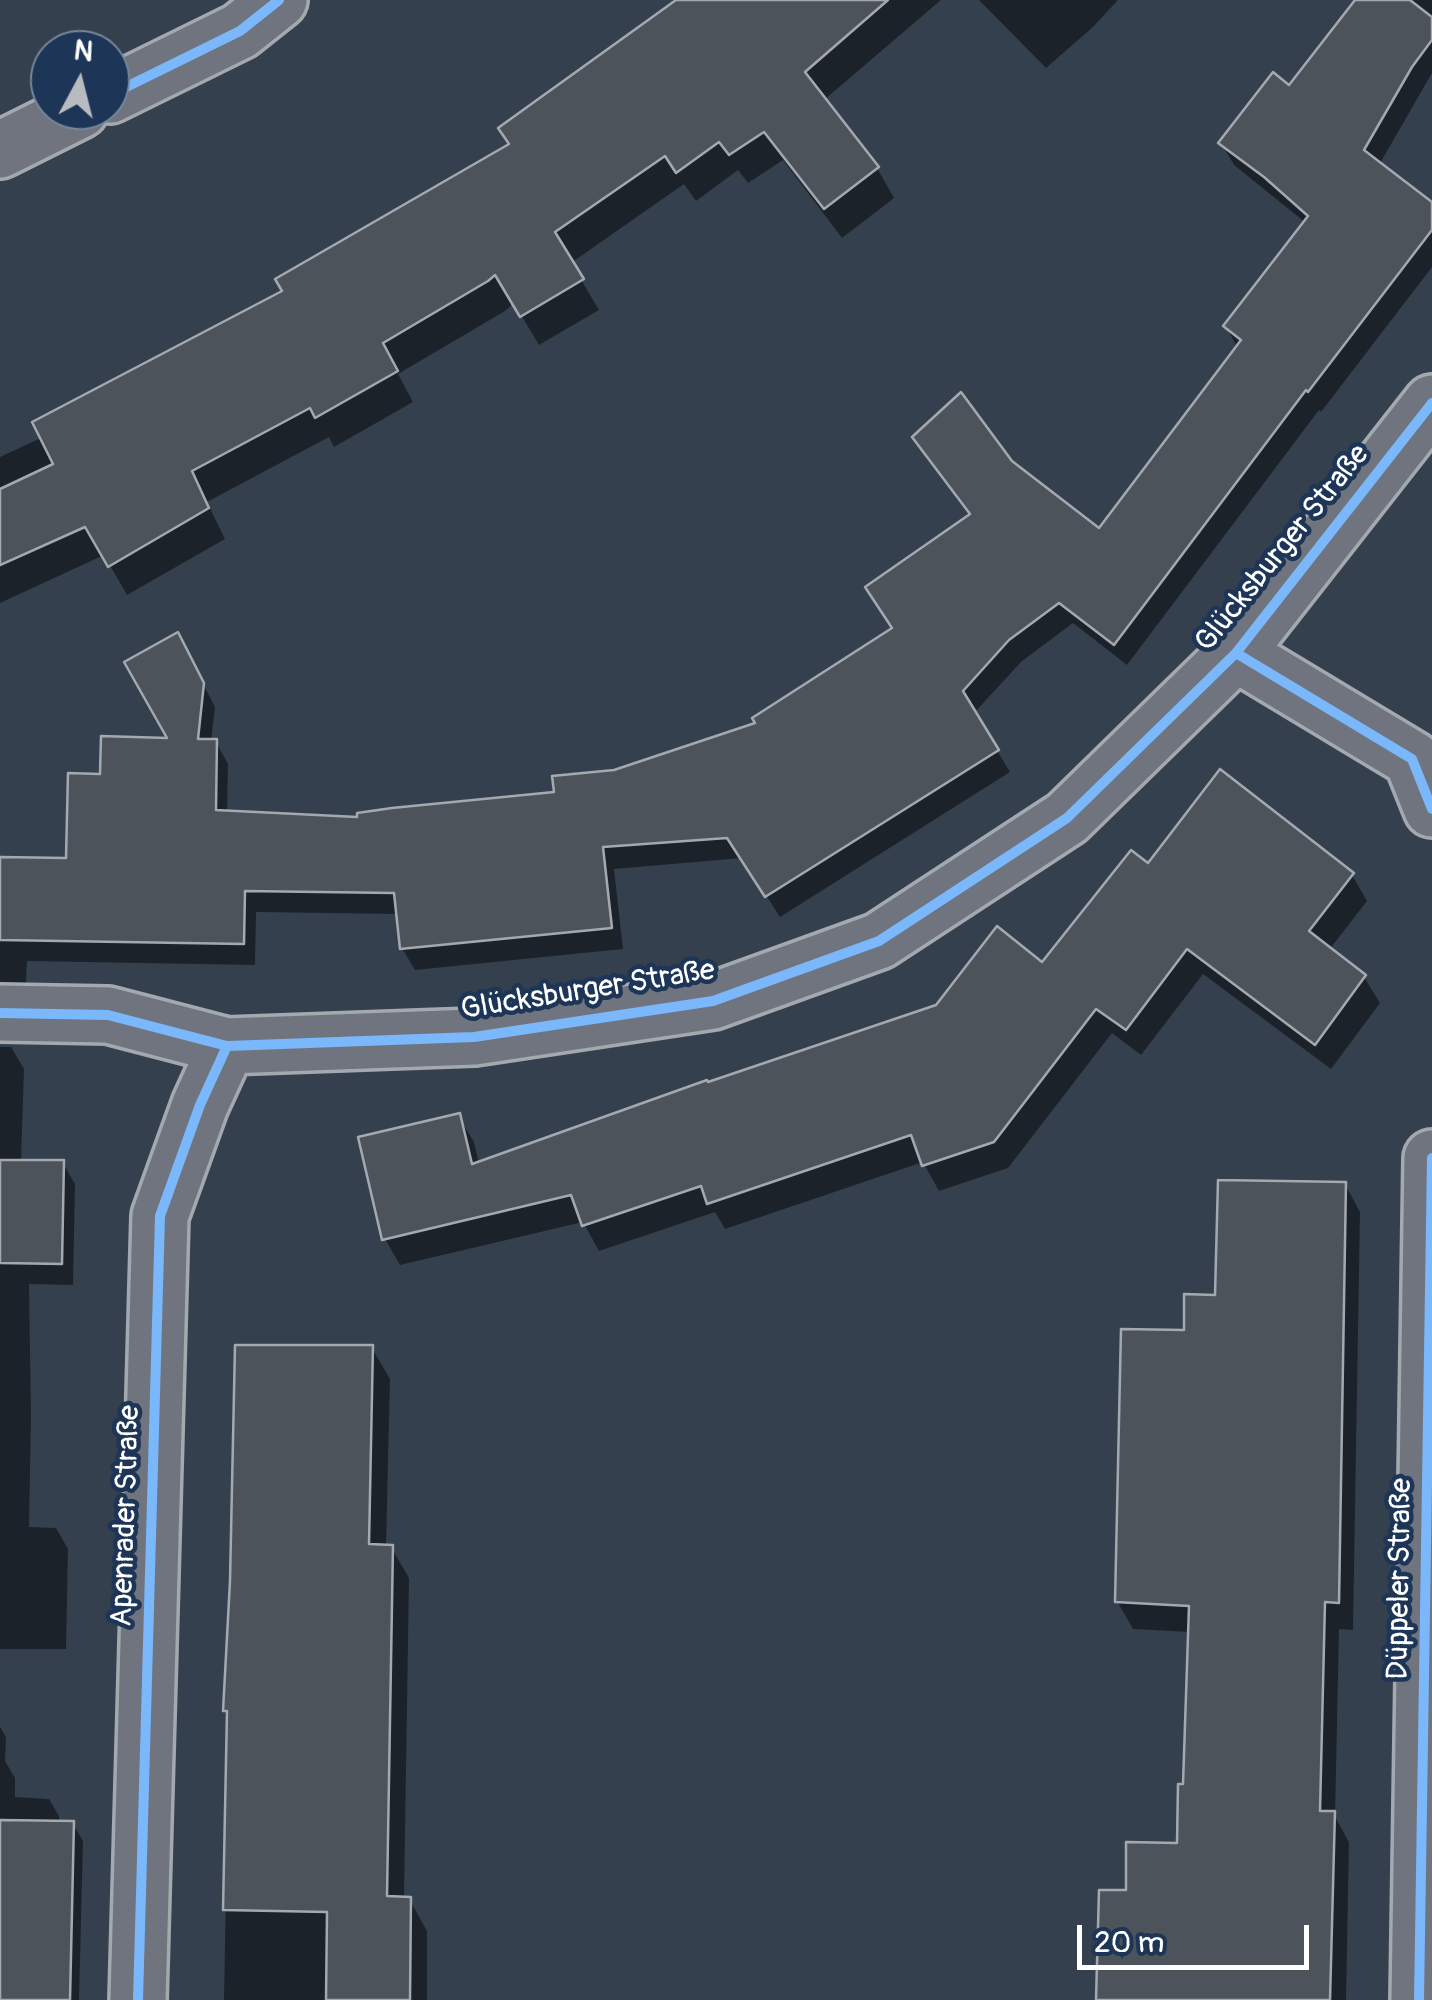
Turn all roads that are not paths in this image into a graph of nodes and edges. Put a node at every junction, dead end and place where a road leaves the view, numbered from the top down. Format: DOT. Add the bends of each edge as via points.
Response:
graph roads {
  1 [pos="279,0"];
  2 [pos="130,85"];
  3 [pos="40,130"];
  4 [pos="0,150"];
  5 [pos="1432,403"];
  6 [pos="1236,653"];
  7 [pos="1422,744"];
  8 [pos="1432,809"];
  9 [pos="0,1013"];
  10 [pos="226,1046"];
  11 [pos="1432,1158"];
  12 [pos="138,2000"];
  13 [pos="1419,2000"];
  1 -- 2 [label="street" via="240,30"];
  3 -- 4 [label="street"];
  5 -- 6 [label="street, Glücksburger Straße"];
  6 -- 7 [label="street"];
  6 -- 10 [label="street, Glücksburger Straße" via="1067,818 879,941 713,1001 474,1037"];
  7 -- 8 [label="street"];
  9 -- 10 [label="street, Glücksburger Straße" via="108,1015"];
  10 -- 12 [label="street, Apenrader Straße" via="160,1216"];
  11 -- 13 [label="street, Düppeler Straße"];
}
